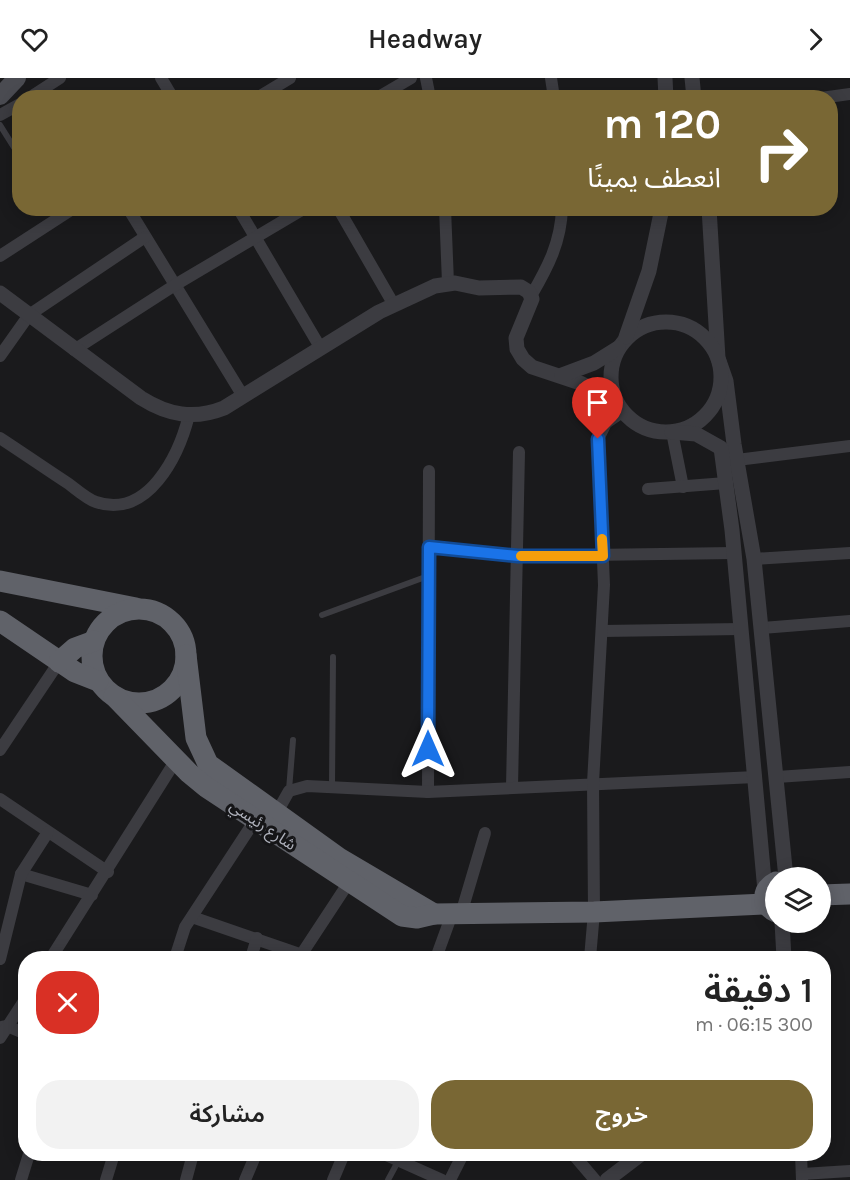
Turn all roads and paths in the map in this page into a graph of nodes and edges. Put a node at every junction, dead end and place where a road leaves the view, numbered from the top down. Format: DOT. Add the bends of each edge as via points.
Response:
graph roads {
  1 [pos="17,78"];
  2 [pos="60,78"];
  3 [pos="290,78"];
  4 [pos="411,78"];
  5 [pos="41,90"];
  6 [pos="276,90"];
  7 [pos="391,90"];
  8 [pos="0,96"];
  9 [pos="0,125"];
  10 [pos="12,144"];
  11 [pos="52,216"];
  12 [pos="133,216"];
  13 [pos="243,216"];
  14 [pos="292,216"];
  15 [pos="343,216"];
  16 [pos="445,216"];
  17 [pos="561,216"];
  18 [pos="660,216"];
  19 [pos="709,216"];
  20 [pos="146,237"];
  21 [pos="256,238"];
  22 [pos="0,256"];
  23 [pos="448,283"];
  24 [pos="175,285"];
  25 [pos="0,293"];
  26 [pos="531,296"];
  27 [pos="394,305"];
  28 [pos="28,315"];
  29 [pos="622,342"];
  30 [pos="320,347"];
  31 [pos="74,350"];
  32 [pos="0,356"];
  33 [pos="718,358"];
  34 [pos="562,375"];
  35 [pos="243,396"];
  36 [pos="619,406"];
  37 [pos="189,415"];
  38 [pos="672,432"];
  39 [pos="0,438"];
  40 [pos="850,446"];
  41 [pos="519,452"];
  42 [pos="737,460"];
  43 [pos="429,471"];
  44 [pos="726,483"];
  45 [pos="683,487"];
  46 [pos="648,489"];
  47 [pos="429,547"];
  48 [pos="734,553"];
  49 [pos="850,553"];
  50 [pos="518,556"];
  51 [pos="603,556"];
  52 [pos="754,559"];
  53 [pos="428,576"];
  54 [pos="0,581"];
  55 [pos="142,609"];
  56 [pos="322,615"];
  57 [pos="0,621"];
  58 [pos="850,621"];
  59 [pos="741,628"];
  60 [pos="762,628"];
  61 [pos="602,632"];
  62 [pos="94,640"];
  63 [pos="186,655"];
  64 [pos="333,657"];
  65 [pos="59,662"];
  66 [pos="98,681"];
  67 [pos="114,696"];
  68 [pos="292,740"];
  69 [pos="0,750"];
  70 [pos="176,759"];
  71 [pos="850,772"];
  72 [pos="756,777"];
  73 [pos="777,777"];
  74 [pos="593,783"];
  75 [pos="332,786"];
  76 [pos="512,787"];
  77 [pos="289,791"];
  78 [pos="428,792"];
  79 [pos="0,799"];
  80 [pos="276,814"];
  81 [pos="255,820"];
  82 [pos="48,832"];
  83 [pos="485,833"];
  84 [pos="767,867"];
  85 [pos="785,867"];
  86 [pos="108,872"];
  87 [pos="21,874"];
  88 [pos="348,882"];
  89 [pos="850,894"];
  90 [pos="831,895"];
  91 [pos="92,896"];
  92 [pos="765,898"];
  93 [pos="831,902"];
  94 [pos="850,902"];
  95 [pos="594,912"];
  96 [pos="449,914"];
  97 [pos="192,916"];
  98 [pos="783,933"];
  99 [pos="257,938"];
  100 [pos="56,951"];
  101 [pos="177,951"];
  102 [pos="253,951"];
  103 [pos="291,951"];
  104 [pos="309,951"];
  105 [pos="438,951"];
  106 [pos="591,951"];
  107 [pos="784,951"];
  108 [pos="0,959"];
  109 [pos="18,1008"];
  110 [pos="4,1026"];
  111 [pos="0,1038"];
  112 [pos="27,1161"];
  113 [pos="112,1161"];
  114 [pos="191,1161"];
  115 [pos="253,1161"];
  116 [pos="341,1161"];
  117 [pos="398,1161"];
  118 [pos="407,1161"];
  119 [pos="460,1161"];
  120 [pos="579,1161"];
  121 [pos="632,1161"];
  122 [pos="850,1171"];
  123 [pos="799,1175"];
  124 [pos="21,1180"];
  125 [pos="106,1180"];
  126 [pos="186,1180"];
  127 [pos="245,1180"];
  128 [pos="333,1180"];
  129 [pos="388,1180"];
  130 [pos="442,1180"];
  131 [pos="450,1180"];
  132 [pos="596,1180"];
  133 [pos="607,1180"];
  1 -- 8 [label="main road"];
  2 -- 5 [label="street"];
  3 -- 6 [label="street"];
  4 -- 7 [label="street"];
  9 -- 10 [label="lane"];
  11 -- 22 [label="street"];
  12 -- 20 [label="street"];
  13 -- 21 [label="street"];
  14 -- 21 [label="street"];
  15 -- 27 [label="street"];
  16 -- 23 [label="street"];
  17 -- 26 [label="street" via="553,256"];
  18 -- 29 [label="street" via="646,282"];
  19 -- 33 [label="street"];
  20 -- 24 [label="street"];
  20 -- 28 [label="street"];
  21 -- 24 [label="street"];
  21 -- 30 [label="street"];
  23 -- 26 [label="street" via="479,288 521,286"];
  23 -- 27 [label="street"];
  24 -- 31 [label="street"];
  24 -- 35 [label="street"];
  25 -- 28 [label="street"];
  26 -- 34 [label="street" via="532,303 517,332 517,349 532,367"];
  27 -- 30 [label="street"];
  28 -- 31 [label="street"];
  28 -- 32 [label="street"];
  29 -- 33 [label="street" via="654,322 678,323 700,332"];
  29 -- 34 [label="street" via="594,363"];
  29 -- 36 [label="street" via="610,373"];
  30 -- 35 [label="street"];
  31 -- 37 [label="street" via="151,404"];
  33 -- 38 [label="street" via="721,382 714,406 696,424"];
  33 -- 42 [label="street" via="726,381"];
  34 -- 36 [label="street"];
  35 -- 37 [label="street" via="216,411"];
  36 -- 38 [label="street" via="645,428"];
  36 -- 51 [label="street" via="598,439"];
  37 -- 39 [label="street" via="177,450 154,486 145,495 119,503 95,502"];
  38 -- 44 [label="street" via="696,434 721,448"];
  38 -- 45 [label="street"];
  40 -- 42 [label="street"];
  41 -- 50 [label="street"];
  42 -- 52 [label="street"];
  43 -- 47 [label="street"];
  44 -- 45 [label="street"];
  44 -- 48 [label="street"];
  45 -- 46 [label="street"];
  47 -- 50 [label="street"];
  47 -- 53 [label="street"];
  48 -- 51 [label="street"];
  48 -- 59 [label="street"];
  49 -- 52 [label="street"];
  50 -- 51 [label="street"];
  50 -- 76 [label="street"];
  51 -- 61 [label="street"];
  52 -- 60 [label="street"];
  53 -- 56 [label="lane"];
  53 -- 78 [label="street"];
  54 -- 55 [label="highway, شارع رئيسي"];
  55 -- 62 [label="highway" via="110,619"];
  55 -- 63 [label="highway, شارع رئيسي" via="156,612 173,624 184,641"];
  57 -- 65 [label="highway, شارع رئيسي"];
  58 -- 60 [label="street"];
  59 -- 61 [label="street"];
  59 -- 72 [label="street"];
  60 -- 73 [label="street"];
  61 -- 74 [label="street"];
  62 -- 65 [label="highway" via="75,648"];
  62 -- 66 [label="highway" via="92,661"];
  63 -- 67 [label="highway, شارع رئيسي" via="179,681 165,696 140,704"];
  63 -- 80 [label="highway, شارع رئيسي" via="194,731 204,758"];
  64 -- 75 [label="lane"];
  65 -- 66 [label="highway, شارع رئيسي"];
  65 -- 69 [label="street"];
  66 -- 67 [label="highway, شارع رئيسي"];
  67 -- 70 [label="highway, شارع رئيسي"];
  68 -- 77 [label="lane"];
  70 -- 81 [label="highway, شارع رئيسي" via="206,787"];
  70 -- 86 [label="street"];
  71 -- 73 [label="street"];
  72 -- 74 [label="street"];
  72 -- 84 [label="street"];
  73 -- 85 [label="street"];
  74 -- 76 [label="street"];
  74 -- 95 [label="street"];
  75 -- 77 [label="street" via="306,786"];
  75 -- 78 [label="street"];
  76 -- 78 [label="street"];
  77 -- 80 [label="street"];
  79 -- 82 [label="street"];
  80 -- 96 [label="highway, شارع رئيسي" via="339,858"];
  81 -- 88 [label="highway, شارع رئيسي"];
  81 -- 97 [label="street"];
  82 -- 86 [label="street"];
  82 -- 87 [label="street"];
  83 -- 96 [label="street"];
  86 -- 91 [label="street"];
  87 -- 91 [label="street"];
  87 -- 108 [label="street"];
  88 -- 96 [label="highway, شارع رئيسي" via="402,916"];
  88 -- 104 [label="street"];
  89 -- 90 [label="highway"];
  91 -- 100 [label="street"];
  92 -- 95 [label="highway, شارع رئيسي"];
  93 -- 94 [label="highway"];
  95 -- 96 [label="highway, شارع رئيسي"];
  95 -- 106 [label="street"];
  96 -- 105 [label="street"];
  97 -- 99 [label="street"];
  97 -- 101 [label="street"];
  98 -- 107 [label="street"];
  99 -- 102 [label="street"];
  99 -- 103 [label="street"];
  109 -- 110 [label="street"];
  110 -- 111 [label="street"];
  112 -- 124 [label="street"];
  113 -- 125 [label="street"];
  114 -- 126 [label="street"];
  115 -- 127 [label="street"];
  116 -- 128 [label="street"];
  117 -- 129 [label="lane"];
  118 -- 130 [label="street"];
  119 -- 131 [label="street"];
  120 -- 132 [label="street"];
  121 -- 133 [label="street"];
  122 -- 123 [label="street"];
}
